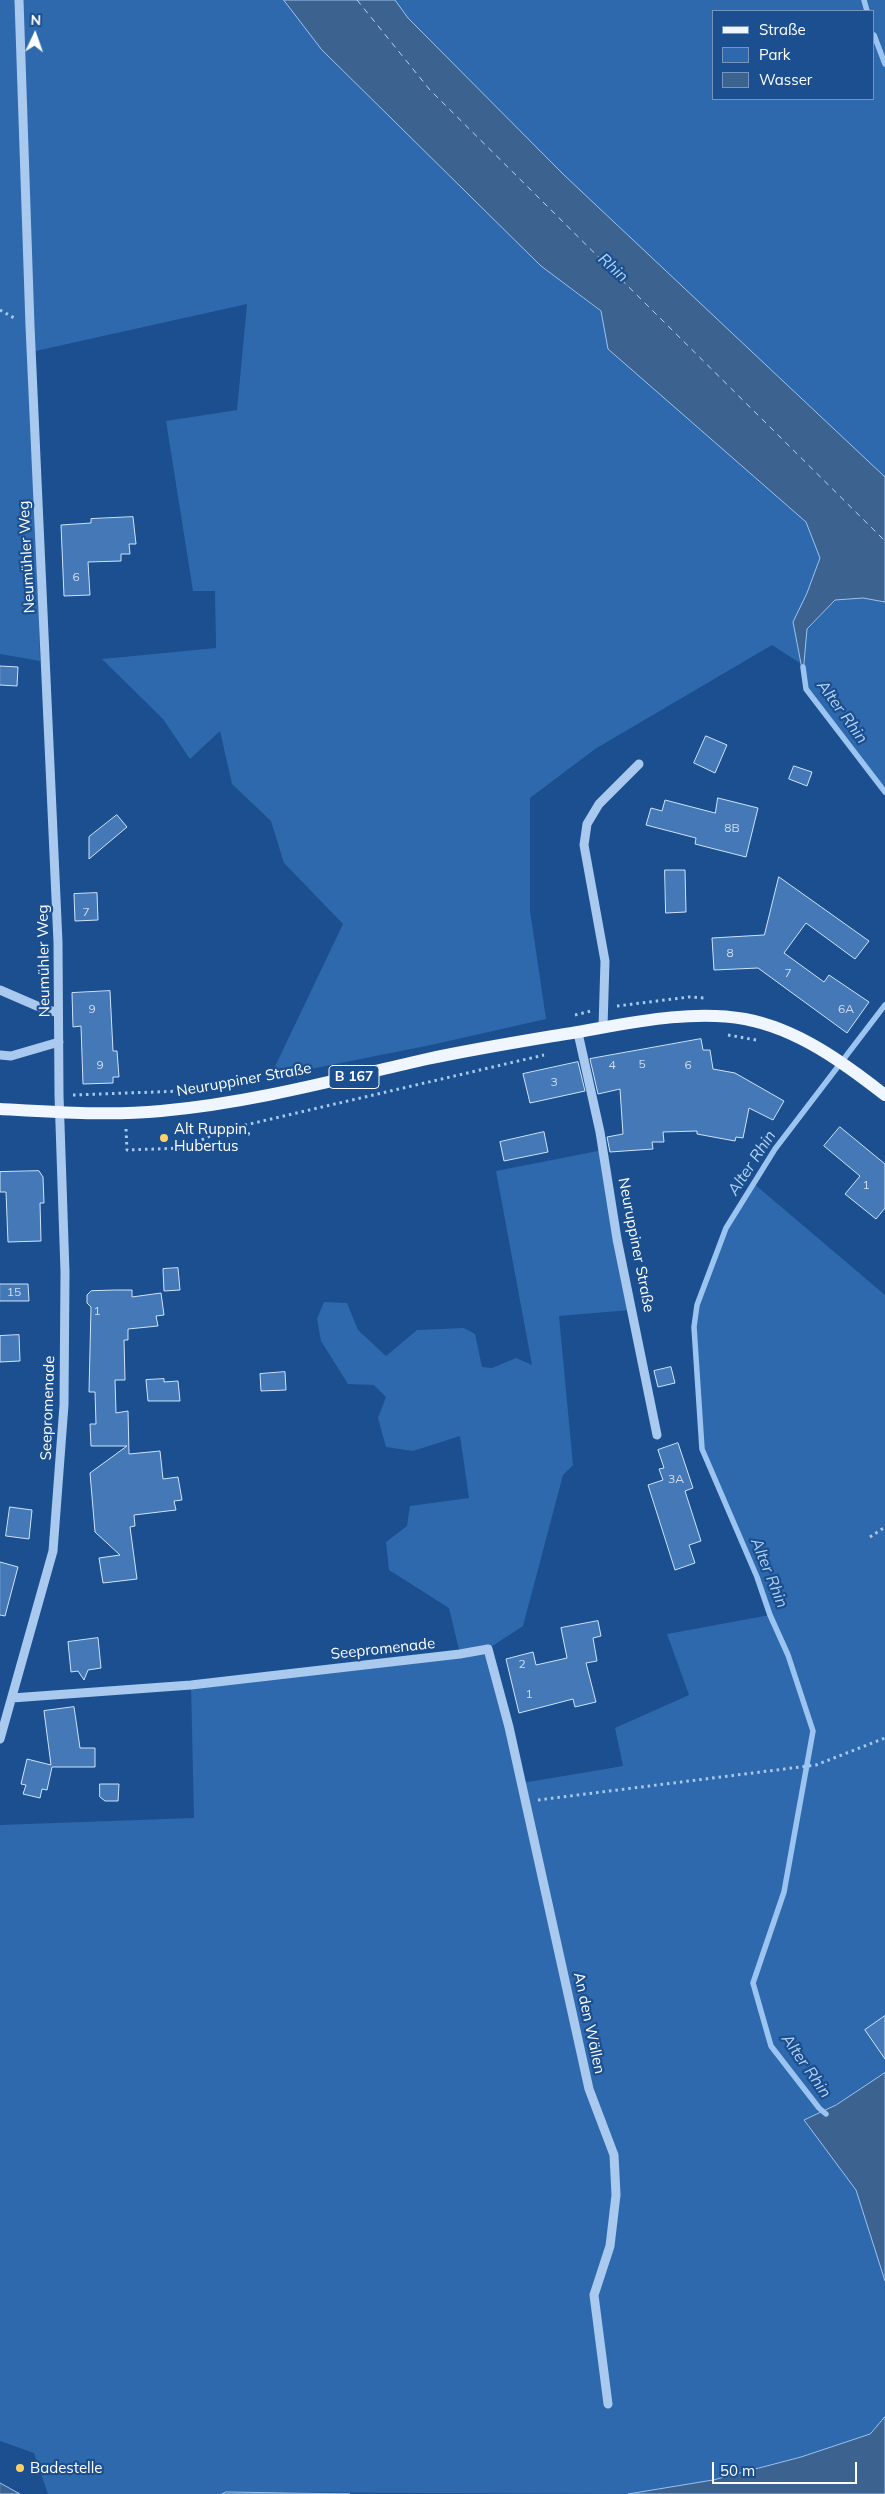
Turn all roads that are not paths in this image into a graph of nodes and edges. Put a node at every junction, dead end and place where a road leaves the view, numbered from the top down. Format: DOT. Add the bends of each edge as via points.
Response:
graph roads {
  1 [pos="19,0"];
  2 [pos="639,764"];
  3 [pos="0,990"];
  4 [pos="58,1013"];
  5 [pos="603,1027"];
  6 [pos="578,1032"];
  7 [pos="59,1042"];
  8 [pos="0,1054"];
  9 [pos="885,1095"];
  10 [pos="0,1109"];
  11 [pos="61,1113"];
  12 [pos="657,1435"];
  13 [pos="488,1649"];
  14 [pos="12,1698"];
  15 [pos="0,1738"];
  16 [pos="608,2404"];
  1 -- 4 [label="street, Neumühler Weg" via="56,895"];
  2 -- 5 [label="street" via="598,804 587,824 584,845 604,962"];
  3 -- 4 [label="street"];
  4 -- 7 [label="street, Neumühler Weg"];
  5 -- 6 [label="main road, Neuruppiner Straße / B 167"];
  5 -- 9 [label="main road, Neuruppiner Straße / B 167" via="686,1017 745,1019 777,1028 810,1043"];
  6 -- 11 [label="main road, Neuruppiner Straße / B 167" via="464,1052 234,1101 159,1111"];
  6 -- 12 [label="street, Neuruppiner Straße"];
  7 -- 8 [label="street" via="11,1056"];
  7 -- 11 [label="street, Neumühler Weg"];
  10 -- 11 [label="main road, B 167"];
  11 -- 14 [label="street, Seepromenade" via="64,1406 53,1550"];
  13 -- 14 [label="street, Seepromenade" via="191,1685"];
  13 -- 16 [label="street, An den Wällen" via="526,1801 590,2089 614,2155 616,2196 610,2246 594,2295"];
  14 -- 15 [label="street, Seepromenade"];
}
